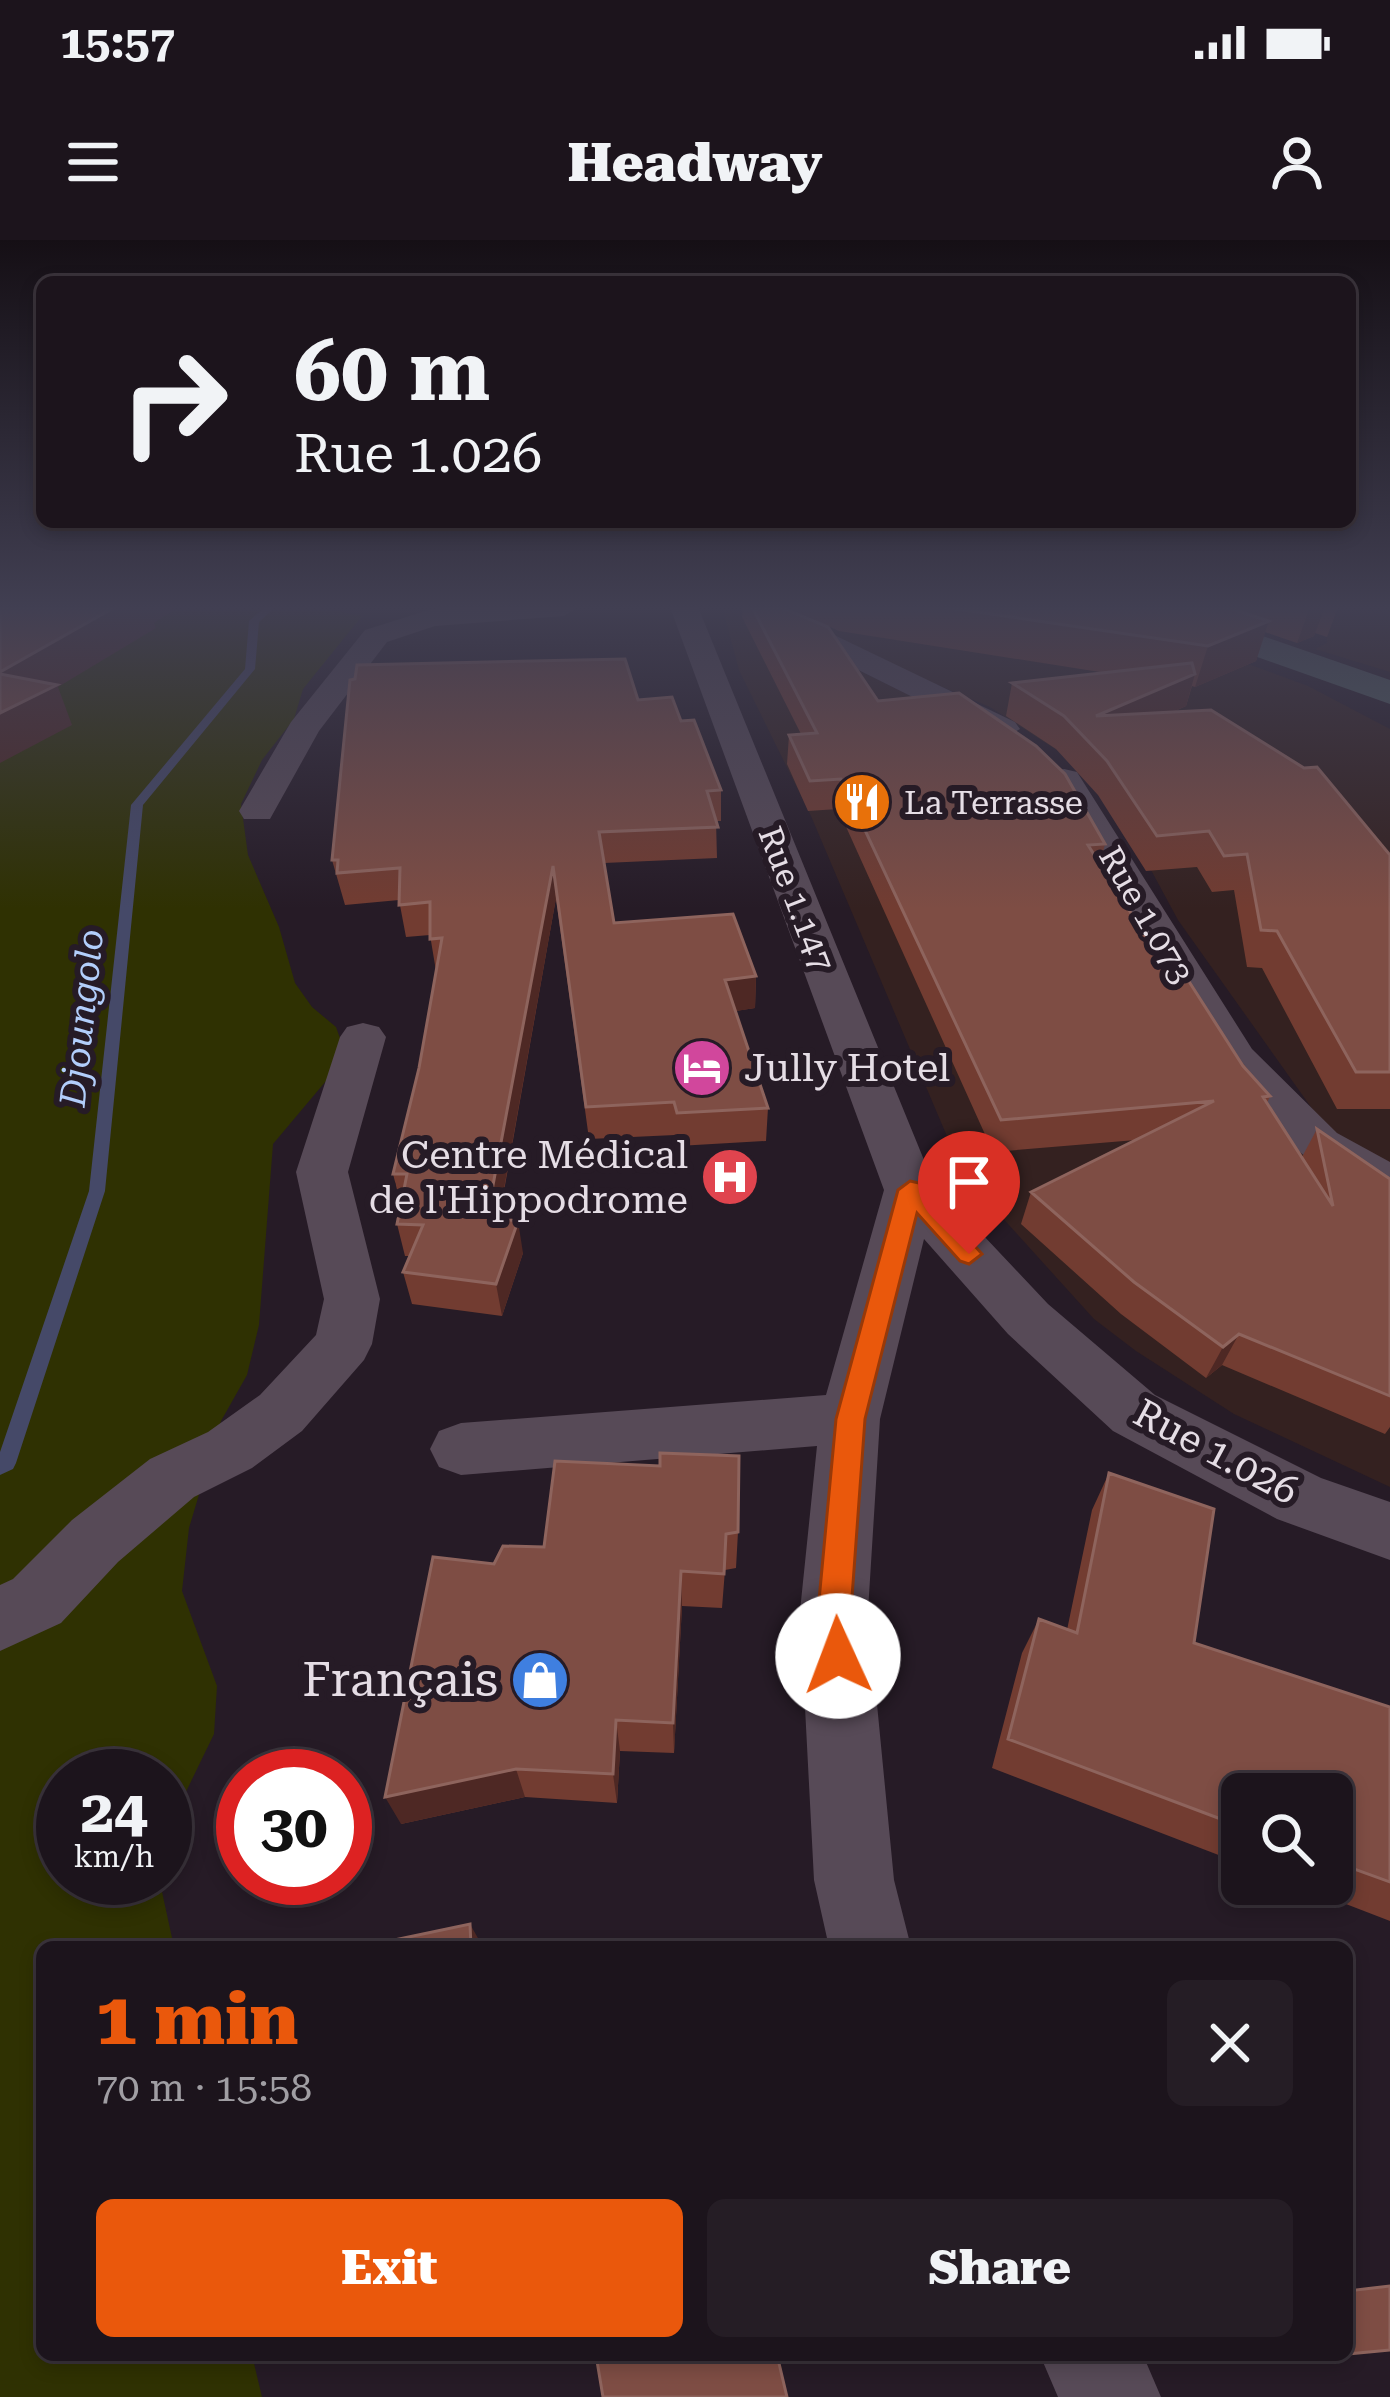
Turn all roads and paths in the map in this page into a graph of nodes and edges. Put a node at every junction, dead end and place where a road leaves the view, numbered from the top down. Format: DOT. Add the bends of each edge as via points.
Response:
graph roads {
  1 [pos="320,708"];
  2 [pos="723,708"];
  3 [pos="964,708"];
  4 [pos="257,811"];
  5 [pos="363,1037"];
  6 [pos="1390,1185"];
  7 [pos="910,1190"];
  8 [pos="850,1419"];
  9 [pos="461,1449"];
  10 [pos="1390,1531"];
  11 [pos="0,1619"];
  12 [pos="869,1941"];
  13 [pos="1092,2361"];
  14 [pos="1111,2397"];
  1 -- 4 [label="street"];
  2 -- 7 [label="street, Rue 1.147"];
  3 -- 6 [label="street, Rue 1.073" via="1053,765 1234,1059 1319,1145"];
  5 -- 11 [label="street" via="322,1172 352,1299 343,1343 281,1412 230,1450 172,1478 37,1601"];
  7 -- 8 [label="street"];
  7 -- 10 [label="street, Rue 1.026" via="1028,1319 1134,1413 1300,1499"];
  8 -- 9 [label="street"];
  8 -- 12 [label="street" via="834,1611 854,1880"];
  13 -- 14 [label="street"];
}
